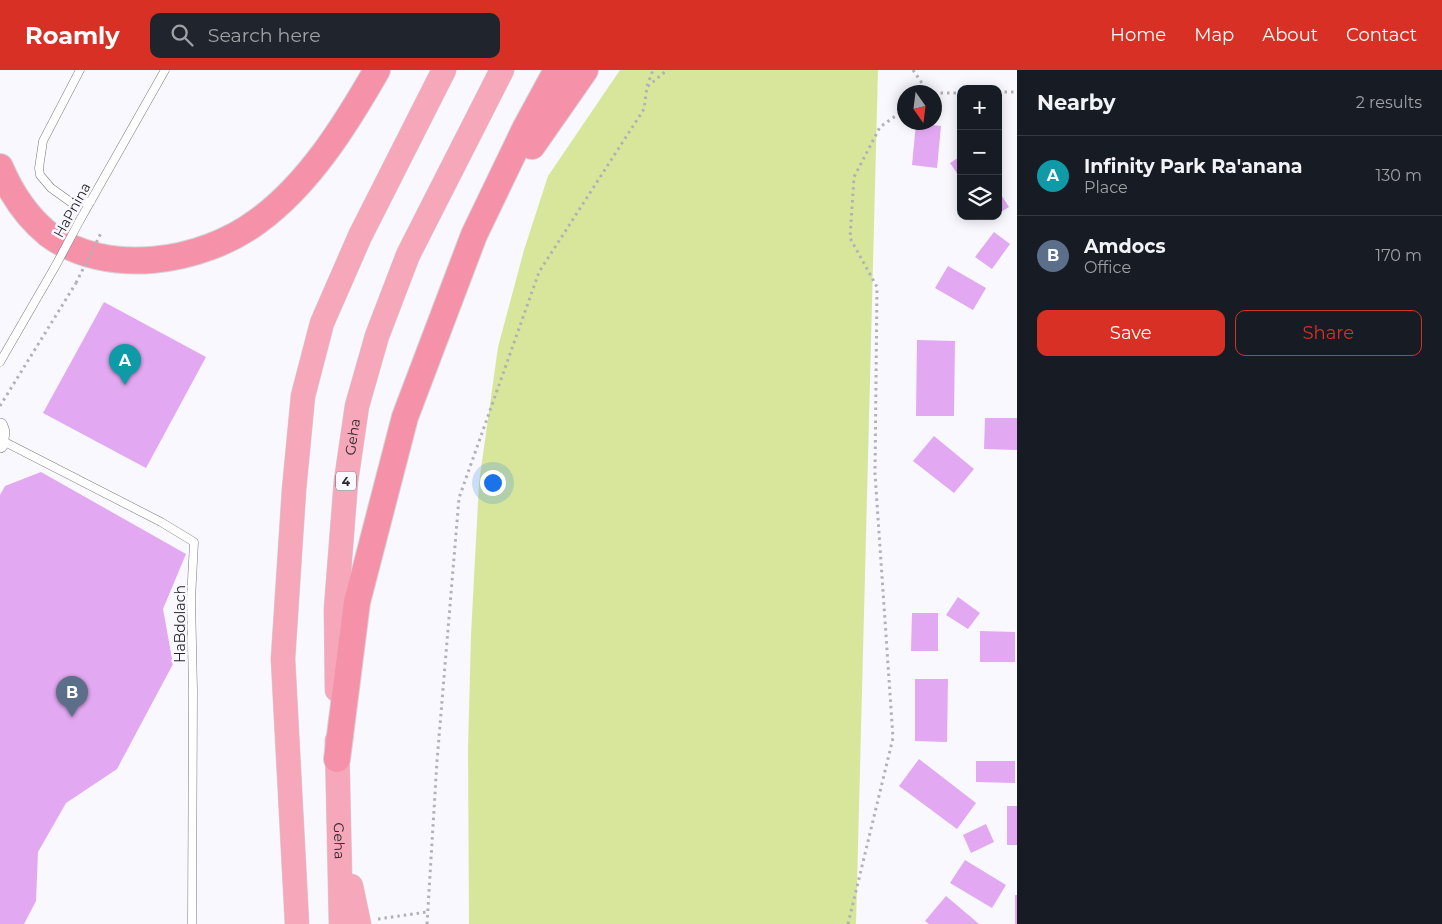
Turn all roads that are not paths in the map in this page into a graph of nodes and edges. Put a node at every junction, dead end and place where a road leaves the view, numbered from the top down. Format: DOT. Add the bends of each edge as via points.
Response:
graph roads {
  1 [pos="80,70"];
  2 [pos="165,70"];
  3 [pos="377,70"];
  4 [pos="444,70"];
  5 [pos="502,70"];
  6 [pos="557,70"];
  7 [pos="584,70"];
  8 [pos="0,167"];
  9 [pos="91,201"];
  10 [pos="474,235"];
  11 [pos="0,362"];
  12 [pos="0,437"];
  13 [pos="337,759"];
  14 [pos="353,923"];
  15 [pos="192,924"];
  16 [pos="297,924"];
  1 -- 9 [label="lane" via="43,141 39,168 40,175 51,188 72,203"];
  2 -- 9 [label="lane, HaPnina"];
  3 -- 8 [label="highway" via="336,136 276,207 240,234 193,253 134,262 87,253 70,246 33,220 17,201"];
  4 -- 16 [label="highway" via="364,228 322,323 303,396 283,659"];
  5 -- 13 [label="highway, Geha / 4" via="408,255 377,336 356,406 346,481 336,609"];
  6 -- 10 [label="highway" via="524,129"];
  7 -- 10 [label="highway"];
  9 -- 11 [label="lane, HaPnina, bridge"];
  10 -- 13 [label="highway" via="405,417 385,492 357,602"];
  12 -- 15 [label="lane, HaBdolach" via="194,542 191,599"];
  13 -- 14 [label="highway, Geha / 4" via="340,828"];
}
